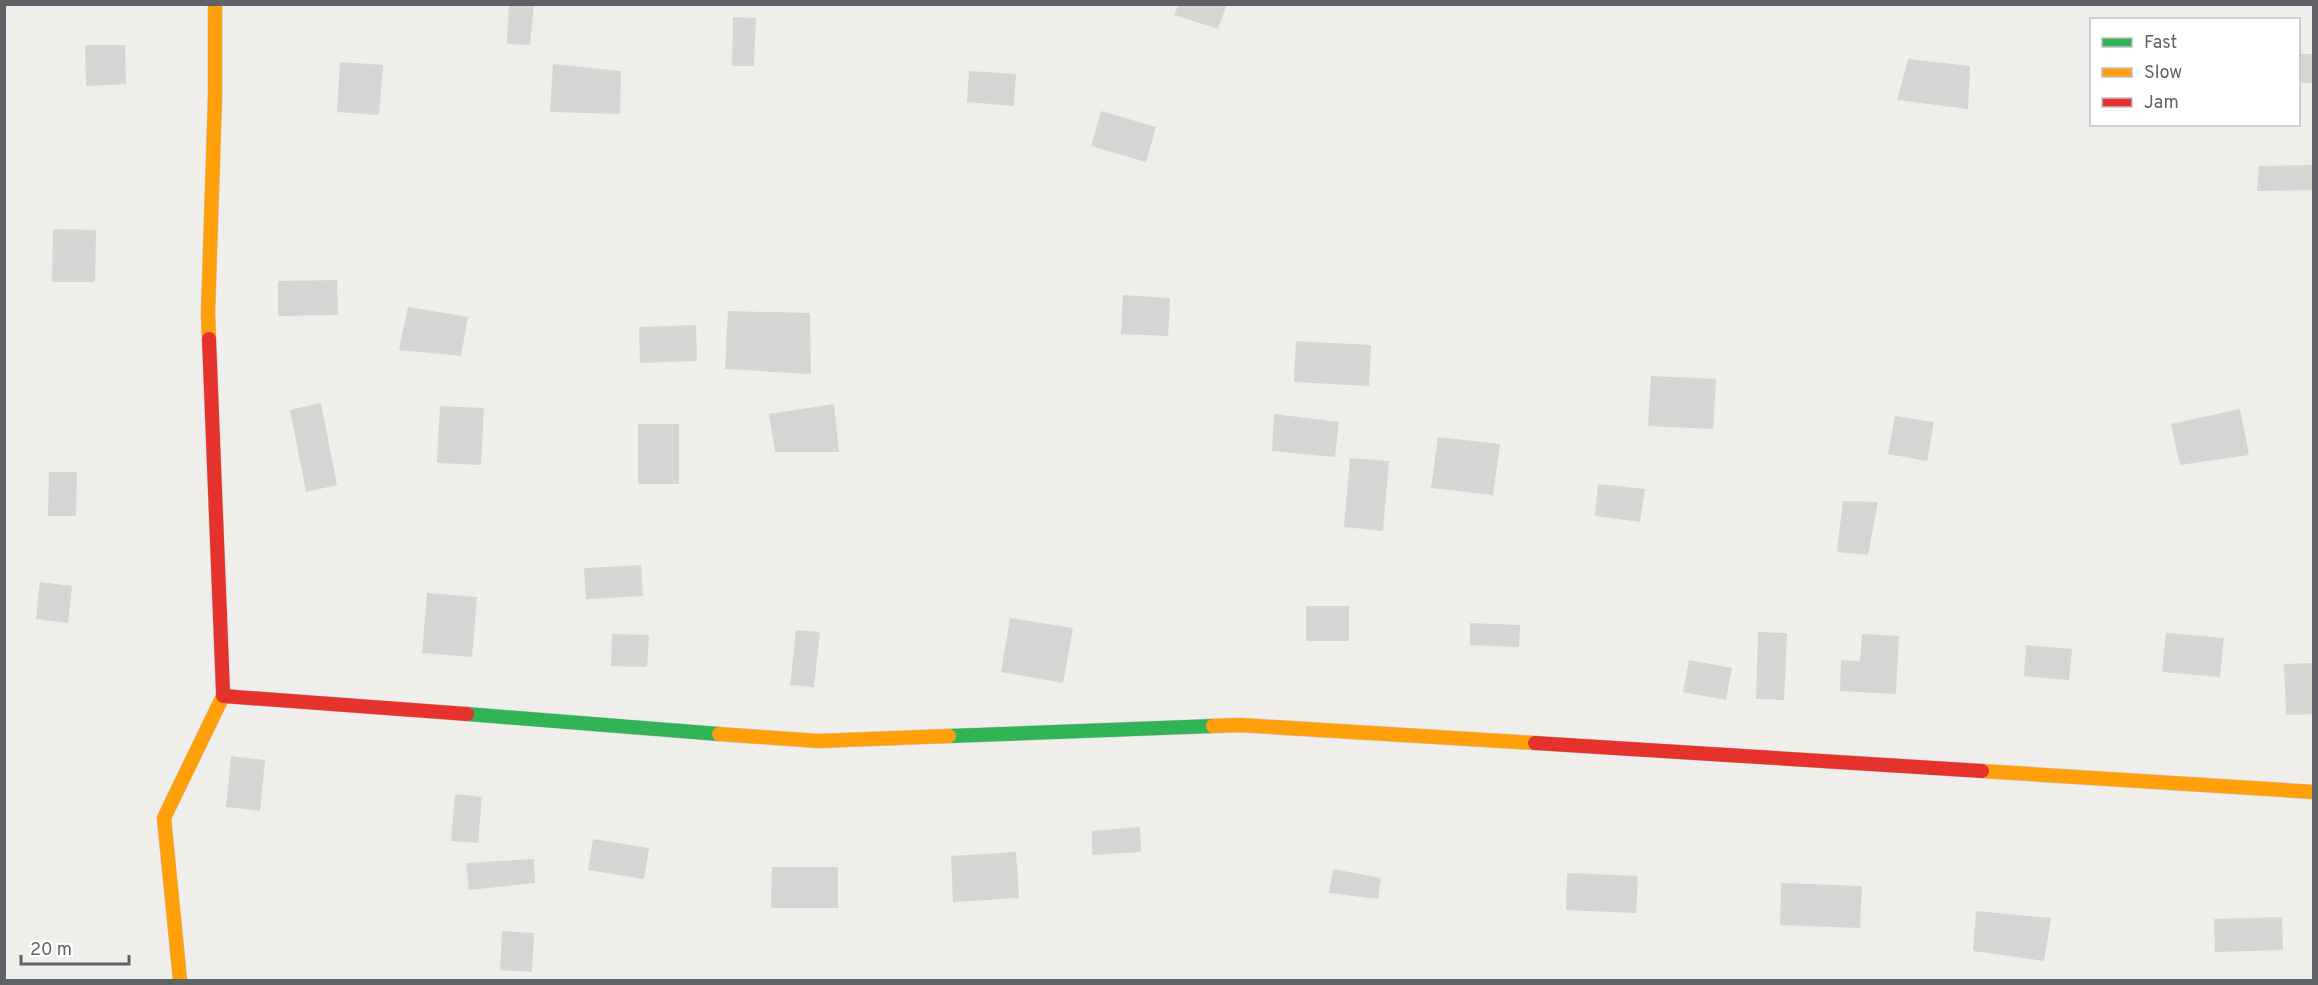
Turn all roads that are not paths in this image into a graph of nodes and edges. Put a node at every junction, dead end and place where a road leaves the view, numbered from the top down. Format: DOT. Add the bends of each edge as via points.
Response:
graph roads {
  1 [pos="215,4"];
  2 [pos="223,696"];
  3 [pos="2313,792"];
  4 [pos="180,981"];
  1 -- 2 [label="street" via="208,313"];
  2 -- 3 [label="street" via="818,741 1239,725"];
  2 -- 4 [label="street" via="164,818"];
}
